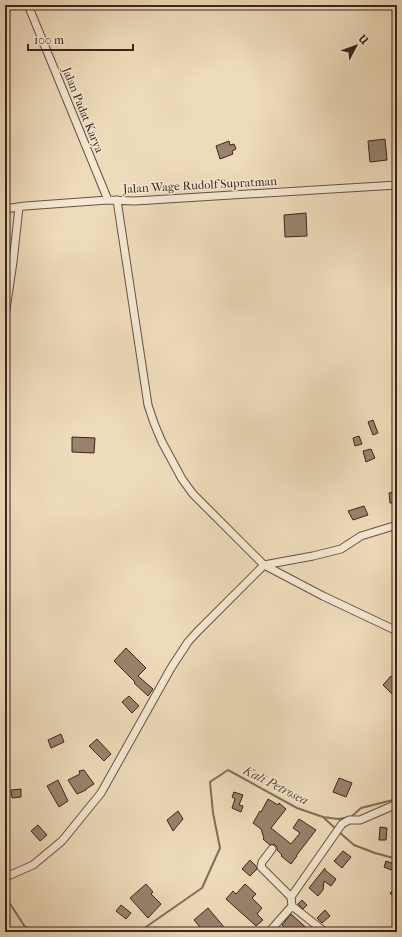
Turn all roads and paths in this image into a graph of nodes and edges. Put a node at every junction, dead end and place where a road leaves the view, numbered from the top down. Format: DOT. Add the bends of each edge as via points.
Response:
graph roads {
  1 [pos="28,5"];
  2 [pos="397,185"];
  3 [pos="108,200"];
  4 [pos="117,200"];
  5 [pos="19,207"];
  6 [pos="5,209"];
  7 [pos="5,316"];
  8 [pos="397,525"];
  9 [pos="264,565"];
  10 [pos="397,631"];
  11 [pos="397,804"];
  12 [pos="272,849"];
  13 [pos="7,876"];
  14 [pos="291,897"];
  15 [pos="292,906"];
  16 [pos="269,932"];
  17 [pos="325,932"];
  1 -- 3 [label="street, Jalan Padat Karya"];
  2 -- 4 [label="street, Jalan Wage Rudolf Supratman"];
  3 -- 4 [label="street, Jalan Wage Rudolf Supratman"];
  3 -- 5 [label="street, Jalan Wage Rudolf Supratman"];
  4 -- 9 [label="street" via="148,405 154,423 172,462 193,494"];
  5 -- 6 [label="street, Jalan Wage Rudolf Supratman"];
  5 -- 7 [label="street"];
  8 -- 9 [label="street" via="361,536 341,549"];
  9 -- 10 [label="street"];
  9 -- 13 [label="street" via="188,642 101,793 62,841 33,865"];
  11 -- 14 [label="street" via="360,820 349,820 342,824"];
  12 -- 14 [label="street" via="262,862 262,867"];
  14 -- 15 [label="street"];
  15 -- 16 [label="street"];
  15 -- 17 [label="street"];
}
